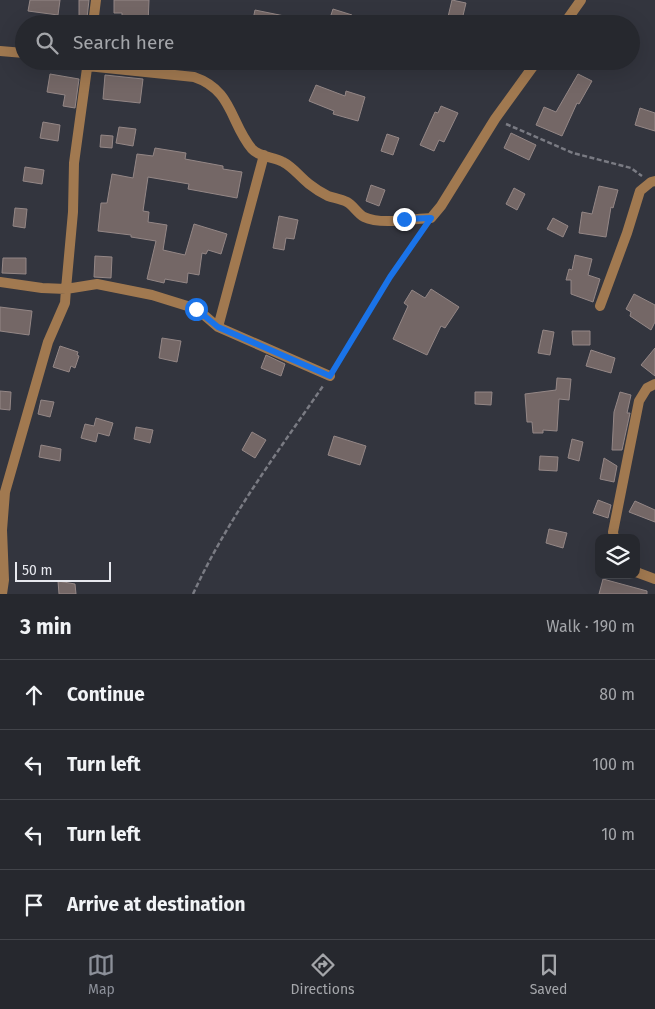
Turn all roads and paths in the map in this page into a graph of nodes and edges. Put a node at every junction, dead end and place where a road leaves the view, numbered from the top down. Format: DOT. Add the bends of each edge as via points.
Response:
graph roads {
  1 [pos="96,0"];
  2 [pos="580,0"];
  3 [pos="94,15"];
  4 [pos="570,15"];
  5 [pos="0,51"];
  6 [pos="15,52"];
  7 [pos="86,70"];
  8 [pos="140,70"];
  9 [pos="530,70"];
  10 [pos="495,119"];
  11 [pos="264,155"];
  12 [pos="653,182"];
  13 [pos="431,218"];
  14 [pos="0,282"];
  15 [pos="66,288"];
  16 [pos="600,306"];
  17 [pos="218,327"];
  18 [pos="330,376"];
  19 [pos="655,384"];
  20 [pos="613,534"];
  21 [pos="640,574"];
  22 [pos="655,580"];
  23 [pos="2,594"];
  24 [pos="193,594"];
  1 -- 3 [label="street"];
  2 -- 4 [label="street"];
  5 -- 6 [label="street"];
  7 -- 15 [label="street" via="74,163"];
  8 -- 11 [label="street" via="202,80 220,94 232,110 251,148"];
  9 -- 10 [label="street"];
  10 -- 12 [label="path" via="573,153 631,168"];
  10 -- 13 [label="street"];
  11 -- 13 [label="street" via="283,162 328,196 347,202 361,216 375,221"];
  11 -- 17 [label="street"];
  12 -- 16 [label="street" via="640,191"];
  13 -- 18 [label="path" via="390,277"];
  14 -- 15 [label="street"];
  15 -- 17 [label="street" via="97,284 152,295 196,309"];
  15 -- 23 [label="street" via="5,492"];
  17 -- 18 [label="street"];
  18 -- 24 [label="path" via="240,509"];
  19 -- 20 [label="street" via="647,388 639,401"];
  21 -- 22 [label="street"];
}
